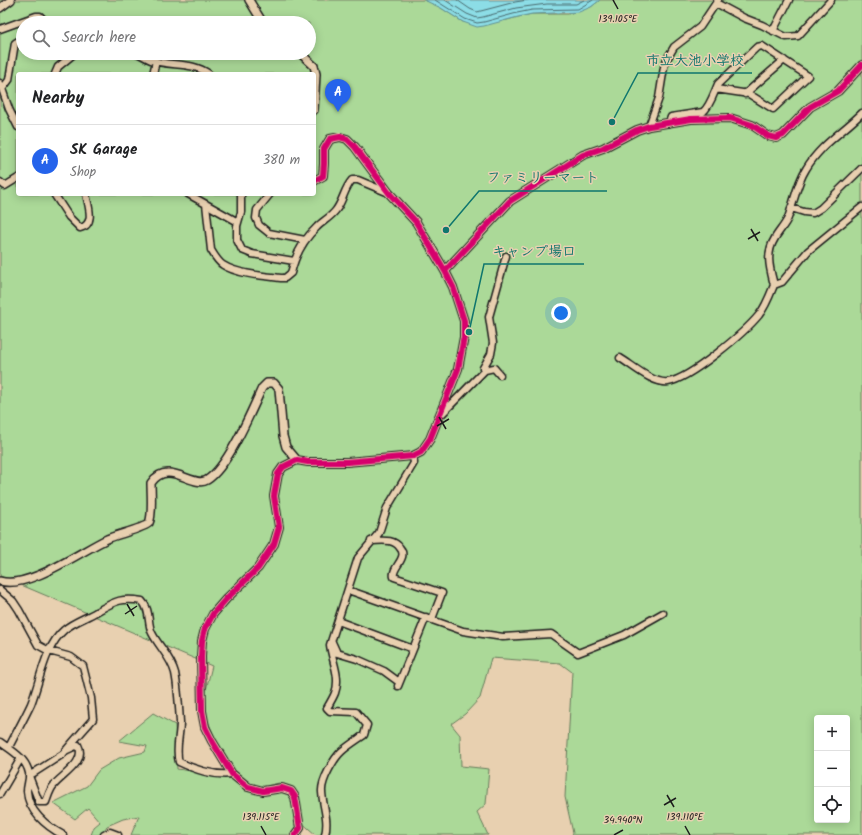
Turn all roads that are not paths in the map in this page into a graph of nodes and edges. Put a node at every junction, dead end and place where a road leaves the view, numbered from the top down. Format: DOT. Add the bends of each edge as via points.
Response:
graph roads {
  1 [pos="11,0"];
  2 [pos="249,0"];
  3 [pos="789,0"];
  4 [pos="831,0"];
  5 [pos="717,1"];
  6 [pos="0,8"];
  7 [pos="259,16"];
  8 [pos="16,23"];
  9 [pos="0,29"];
  10 [pos="773,31"];
  11 [pos="16,42"];
  12 [pos="66,60"];
  13 [pos="308,60"];
  14 [pos="784,60"];
  15 [pos="156,61"];
  16 [pos="862,65"];
  17 [pos="57,72"];
  18 [pos="153,72"];
  19 [pos="207,72"];
  20 [pos="316,72"];
  21 [pos="1,85"];
  22 [pos="716,89"];
  23 [pos="745,94"];
  24 [pos="862,113"];
  25 [pos="16,123"];
  26 [pos="669,123"];
  27 [pos="649,126"];
  28 [pos="862,168"];
  29 [pos="16,179"];
  30 [pos="316,180"];
  31 [pos="0,182"];
  32 [pos="389,193"];
  33 [pos="55,196"];
  34 [pos="86,196"];
  35 [pos="192,196"];
  36 [pos="241,196"];
  37 [pos="268,196"];
  38 [pos="206,204"];
  39 [pos="862,206"];
  40 [pos="791,208"];
  41 [pos="238,222"];
  42 [pos="305,240"];
  43 [pos="506,256"];
  44 [pos="294,261"];
  45 [pos="445,271"];
  46 [pos="774,285"];
  47 [pos="620,358"];
  48 [pos="485,370"];
  49 [pos="500,375"];
  50 [pos="440,416"];
  51 [pos="413,456"];
  52 [pos="297,460"];
  53 [pos="370,541"];
  54 [pos="0,581"];
  55 [pos="0,590"];
  56 [pos="348,590"];
  57 [pos="663,613"];
  58 [pos="429,618"];
  59 [pos="338,621"];
  60 [pos="332,641"];
  61 [pos="413,649"];
  62 [pos="49,651"];
  63 [pos="3,745"];
  64 [pos="65,751"];
  65 [pos="21,758"];
  66 [pos="232,774"];
  67 [pos="29,776"];
  68 [pos="0,794"];
  69 [pos="63,835"];
  70 [pos="104,835"];
  71 [pos="118,835"];
  72 [pos="295,835"];
  73 [pos="325,835"];
  1 -- 6 [label="street"];
  2 -- 7 [label="street"];
  3 -- 10 [label="street"];
  4 -- 10 [label="street" via="798,36 786,37"];
  5 -- 10 [label="street" via="744,18"];
  5 -- 27 [label="street" via="700,27 674,47 667,59 659,98"];
  8 -- 9 [label="street"];
  11 -- 21 [label="street" via="9,80"];
  12 -- 17 [label="street" via="58,67"];
  13 -- 20 [label="street" via="314,66"];
  14 -- 22 [label="street" via="762,46 757,47 718,84"];
  14 -- 23 [label="street"];
  14 -- 23 [label="street" via="808,76 773,109"];
  15 -- 18 [label="street"];
  15 -- 19 [label="street" via="192,66"];
  16 -- 26 [label="street" via="838,91 810,107 783,135 776,138 768,136 752,125 730,118 691,119"];
  21 -- 25 [label="street"];
  22 -- 23 [label="street"];
  22 -- 26 [label="street" via="703,112 671,117"];
  24 -- 40 [label="street" via="815,155 805,170"];
  26 -- 27 [label="street"];
  27 -- 45 [label="street" via="583,155 510,201"];
  28 -- 40 [label="street" via="813,213"];
  29 -- 31 [label="street" via="6,186"];
  30 -- 32 [label="street" via="323,176 324,149 330,139 340,137 347,139 355,147"];
  32 -- 42 [label="street" via="352,180 336,210"];
  32 -- 45 [label="street" via="416,222"];
  33 -- 34 [label="street" via="68,218 80,228 89,220"];
  35 -- 38 [label="street"];
  36 -- 41 [label="street"];
  37 -- 42 [label="street" via="257,210 256,218 259,225 269,233"];
  38 -- 41 [label="street"];
  38 -- 44 [label="street" via="211,250 221,264 248,273 285,278 291,273"];
  39 -- 46 [label="street" via="808,251 782,282"];
  40 -- 46 [label="street" via="788,218 773,240 769,255"];
  41 -- 44 [label="street" via="237,240 242,250"];
  42 -- 44 [label="street"];
  43 -- 48 [label="street" via="488,317 493,343 491,354 483,368"];
  45 -- 50 [label="street" via="464,321 464,337 458,369"];
  46 -- 47 [label="street" via="765,306 743,332 698,367 679,378 668,382 657,380"];
  48 -- 49 [label="street" via="494,368"];
  48 -- 50 [label="street"];
  50 -- 51 [label="street" via="430,440 421,452"];
  51 -- 52 [label="street" via="347,462"];
  51 -- 53 [label="street" via="414,463 387,508 379,533"];
  52 -- 54 [label="street" via="286,447 283,436 279,389 274,383 267,383 262,388 230,453 208,480 197,482 170,473 158,476 151,483 151,518 144,527 106,540 56,569 23,580"];
  52 -- 66 [label="street" via="283,467 278,474 274,496 279,527 274,544 258,568 213,614 202,641 205,728"];
  53 -- 56 [label="street" via="358,558"];
  53 -- 58 [label="street" via="397,543 402,549 403,555 393,574 394,577 442,593"];
  55 -- 62 [label="street" via="13,601 38,645"];
  56 -- 58 [label="street"];
  56 -- 59 [label="street"];
  57 -- 58 [label="street" via="624,635 578,653 551,634 503,637 463,631"];
  58 -- 61 [label="street"];
  59 -- 60 [label="street"];
  59 -- 61 [label="street"];
  60 -- 61 [label="street" via="337,653 384,671 399,684"];
  60 -- 73 [label="street" via="330,645 337,672 336,686 327,708 330,711 356,712 367,725 364,735 341,752 333,762 324,780 321,790 327,820"];
  62 -- 63 [label="street" via="30,705"];
  62 -- 64 [label="street" via="71,658 83,666 91,698 93,720"];
  62 -- 66 [label="street" via="59,635 70,626 117,601 142,601 148,613 151,632 175,672 180,723 179,762 220,775"];
  63 -- 65 [label="street"];
  64 -- 67 [label="street"];
  64 -- 67 [label="street" via="78,745 80,747 78,760 52,786 46,802 39,802"];
  65 -- 67 [label="street"];
  65 -- 68 [label="street"];
  66 -- 72 [label="street" via="248,787 263,791 282,788 291,791 295,797 300,828"];
  67 -- 69 [label="street" via="27,797 33,811"];
  70 -- 71 [label="street" via="110,832"];
}
